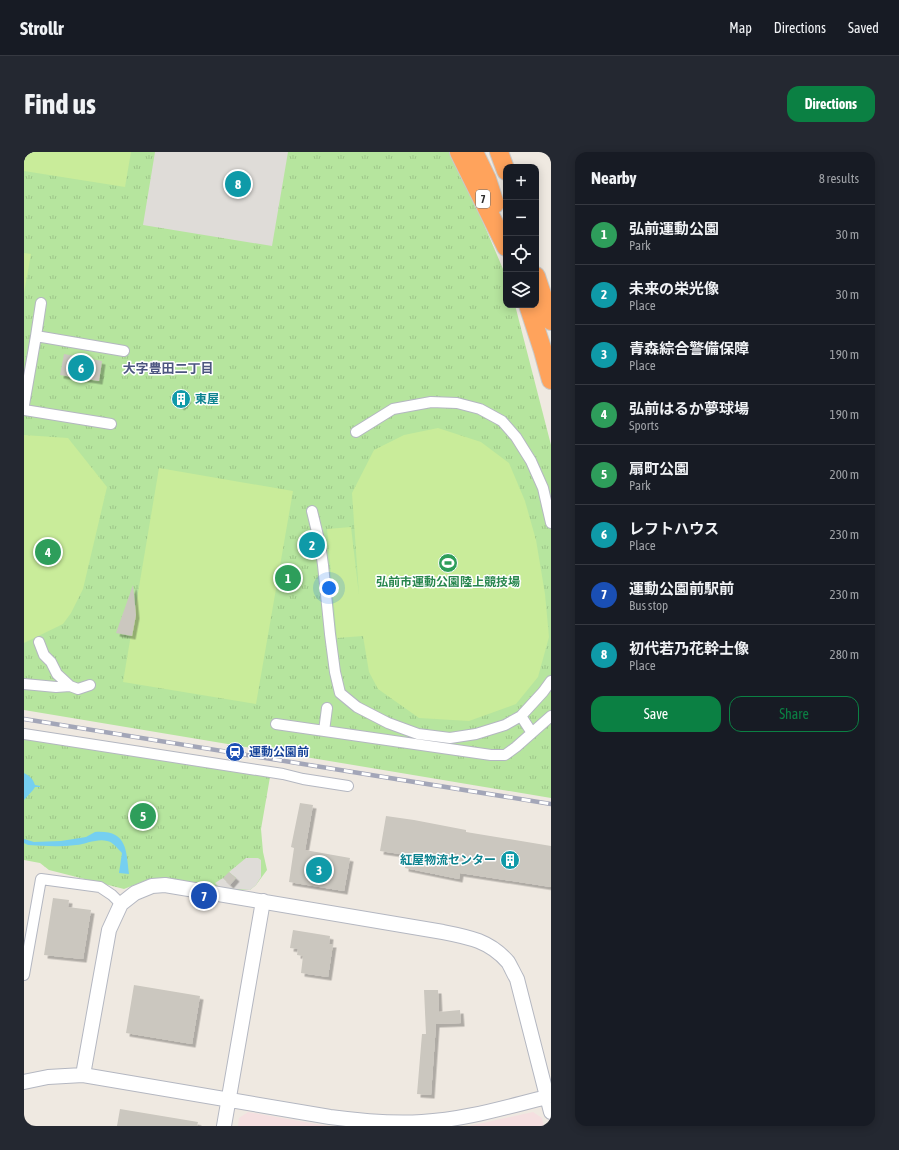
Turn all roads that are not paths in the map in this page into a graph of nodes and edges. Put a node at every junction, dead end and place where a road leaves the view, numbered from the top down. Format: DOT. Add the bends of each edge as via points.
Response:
graph roads {
  1 [pos="459,152"];
  2 [pos="474,152"];
  3 [pos="487,152"];
  4 [pos="499,152"];
  5 [pos="503,164"];
  6 [pos="503,189"];
  7 [pos="506,236"];
  8 [pos="503,241"];
  9 [pos="539,285"];
  10 [pos="41,303"];
  11 [pos="529,308"];
  12 [pos="551,321"];
  13 [pos="36,336"];
  14 [pos="124,352"];
  15 [pos="551,380"];
  16 [pos="24,405"];
  17 [pos="24,410"];
  18 [pos="111,424"];
  19 [pos="356,432"];
  20 [pos="312,511"];
  21 [pos="551,524"];
  22 [pos="39,642"];
  23 [pos="551,681"];
  24 [pos="24,684"];
  25 [pos="90,685"];
  26 [pos="70,686"];
  27 [pos="327,708"];
  28 [pos="521,716"];
  29 [pos="551,716"];
  30 [pos="276,724"];
  31 [pos="324,731"];
  32 [pos="532,733"];
  33 [pos="24,734"];
  34 [pos="348,786"];
  35 [pos="263,901"];
  36 [pos="121,904"];
  37 [pos="24,975"];
  38 [pos="83,1075"];
  39 [pos="24,1082"];
  40 [pos="547,1097"];
  41 [pos="229,1099"];
  42 [pos="551,1112"];
  43 [pos="224,1126"];
  1 -- 8 [label="highway, 7"];
  2 -- 7 [label="highway, 7" via="487,180"];
  3 -- 6 [label="highway, 7"];
  4 -- 5 [label="highway"];
  9 -- 12 [label="highway"];
  10 -- 13 [label="street"];
  11 -- 15 [label="highway"];
  13 -- 14 [label="street"];
  13 -- 16 [label="street"];
  17 -- 18 [label="street"];
  19 -- 21 [label="street" via="393,409 430,402 457,403 480,409 502,421 531,461 543,488"];
  20 -- 28 [label="street" via="320,544 335,672 340,693 357,707 388,723 418,734 450,738 476,734 505,725"];
  22 -- 26 [label="street" via="56,674"];
  23 -- 28 [label="street"];
  24 -- 26 [label="street"];
  25 -- 26 [label="street" via="78,690"];
  27 -- 31 [label="street"];
  28 -- 32 [label="street"];
  29 -- 32 [label="street"];
  30 -- 31 [label="street"];
  31 -- 32 [label="street" via="491,756 505,755"];
  33 -- 34 [label="street"];
  35 -- 36 [label="street" via="165,885 152,886 135,893"];
  35 -- 40 [label="street" via="471,937 492,947 508,963 517,979"];
  35 -- 41 [label="street"];
  36 -- 37 [label="street" via="100,887 41,879"];
  36 -- 38 [label="street" via="109,930"];
  38 -- 39 [label="street" via="48,1077"];
  38 -- 41 [label="street"];
  40 -- 41 [label="street" via="480,1114 422,1122 361,1121"];
  40 -- 42 [label="street"];
  41 -- 43 [label="street"];
}
